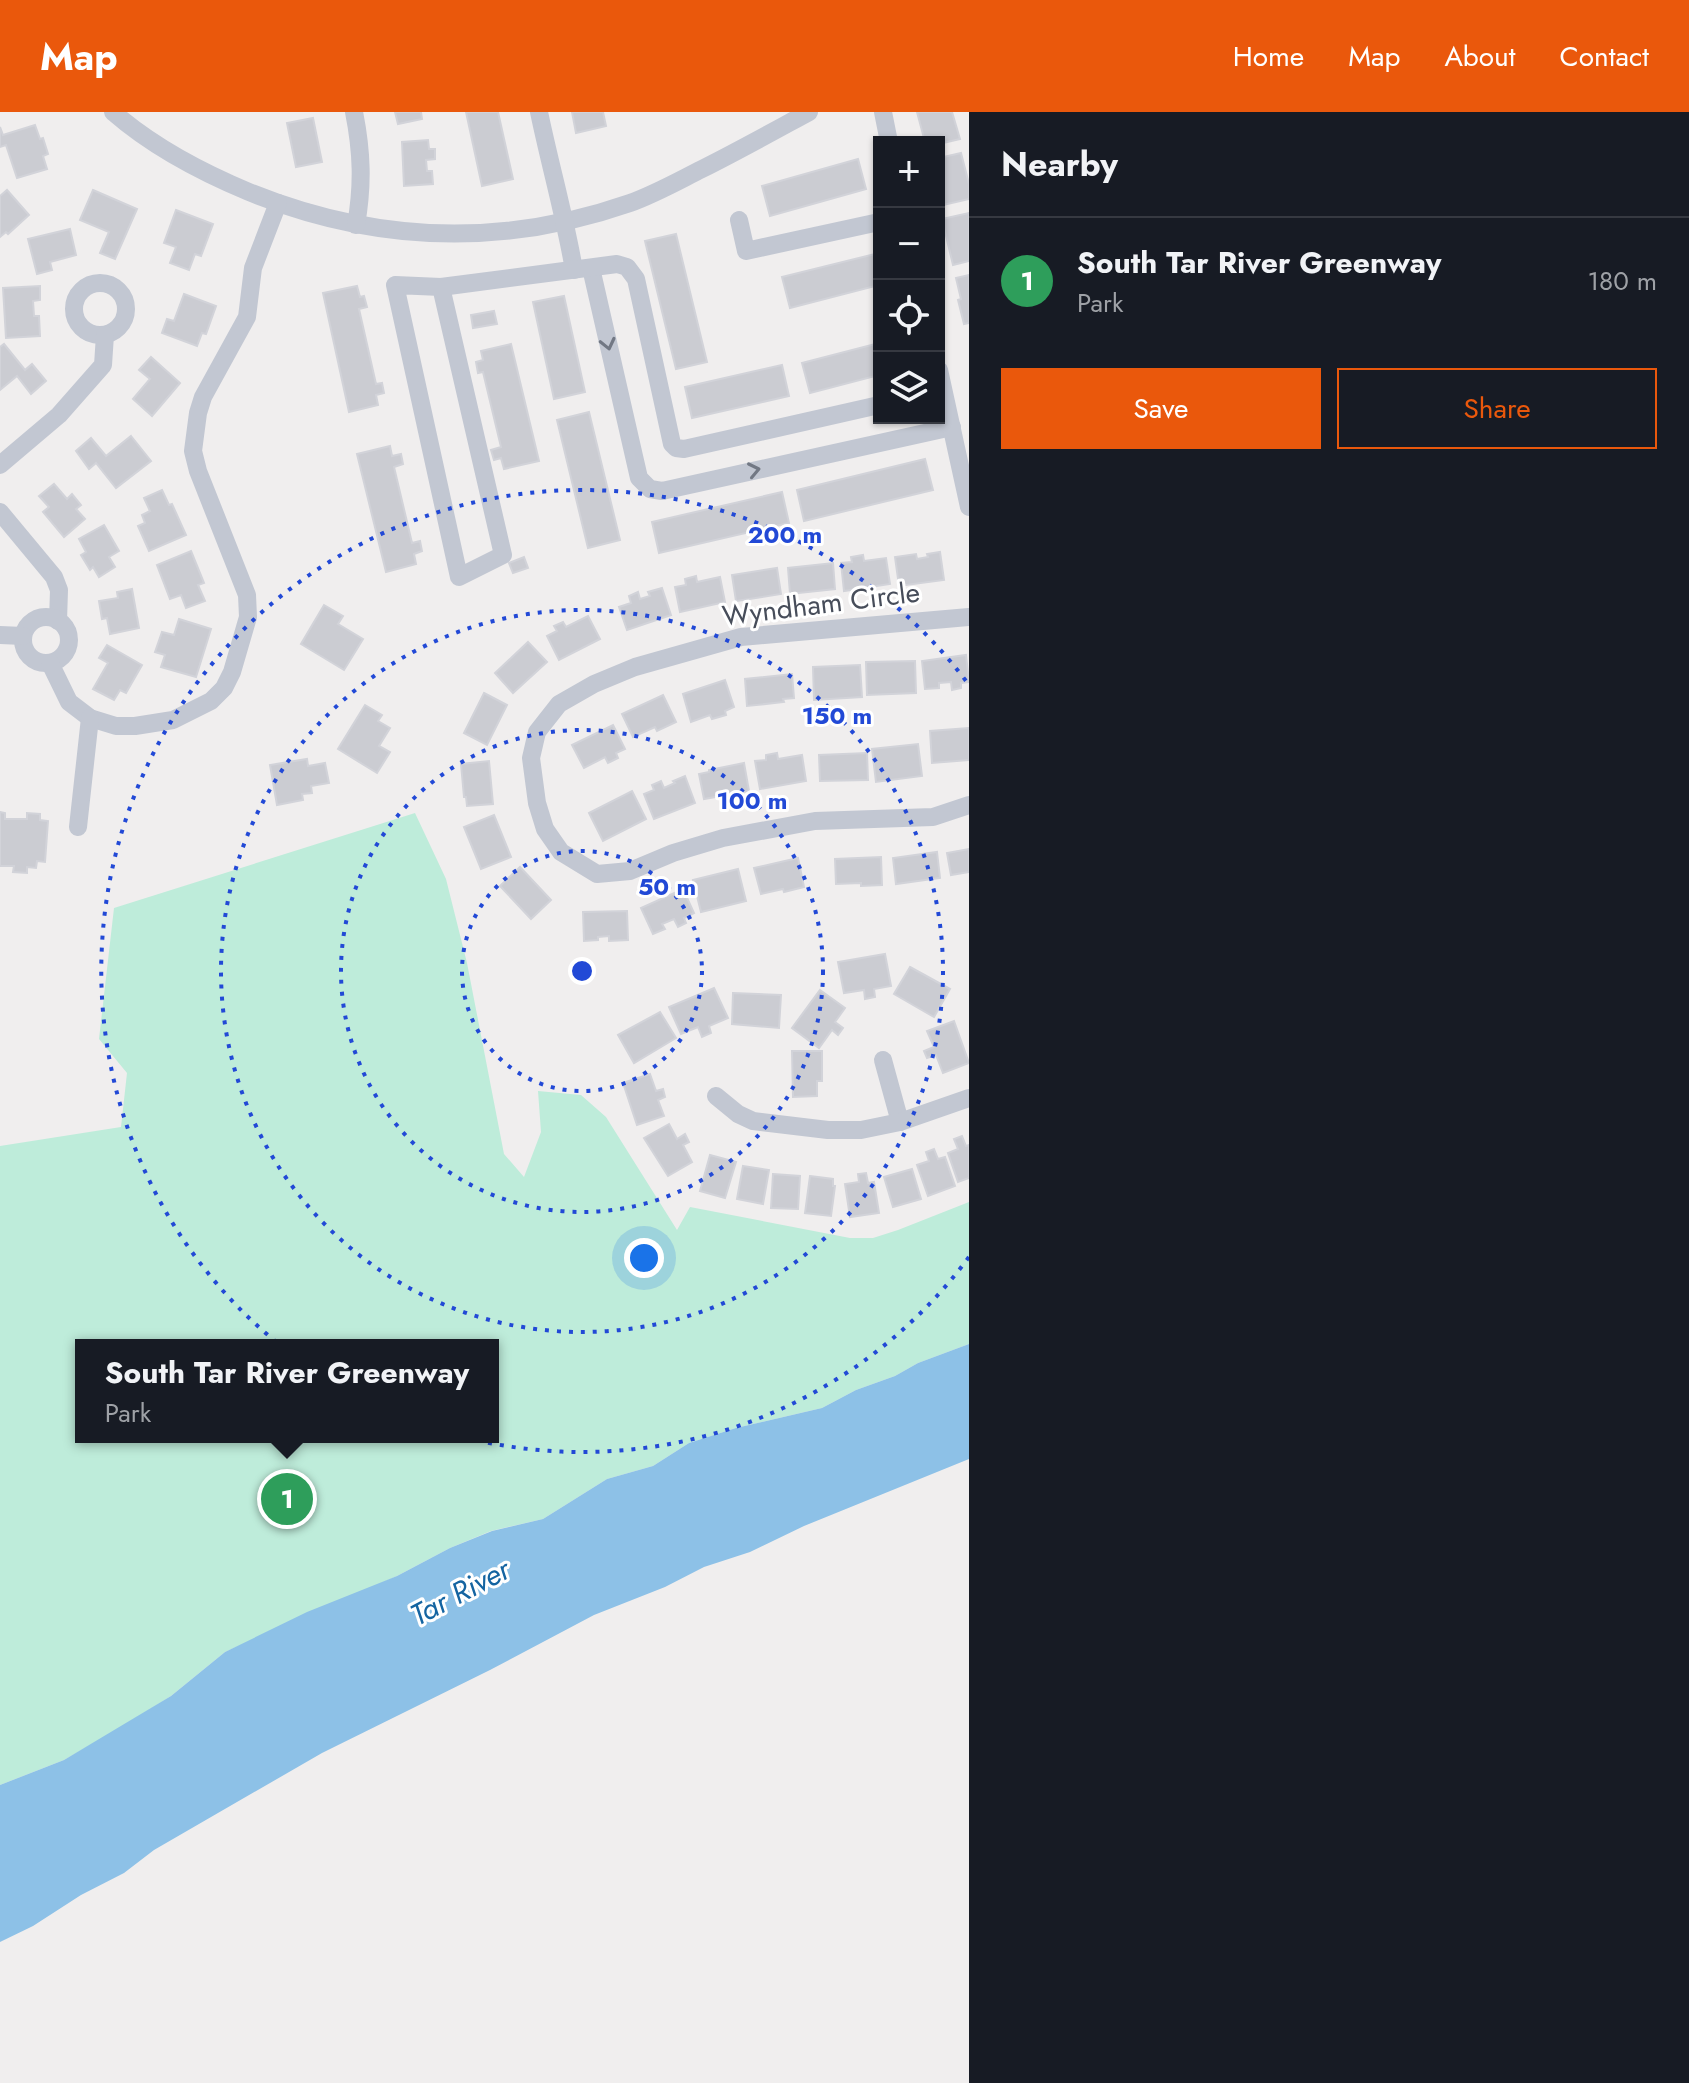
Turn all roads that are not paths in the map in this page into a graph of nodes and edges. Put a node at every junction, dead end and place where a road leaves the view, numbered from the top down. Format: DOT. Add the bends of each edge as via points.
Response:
graph roads {
  1 [pos="354,112"];
  2 [pos="539,112"];
  3 [pos="809,112"];
  4 [pos="883,112"];
  5 [pos="121,115"];
  6 [pos="888,136"];
  7 [pos="278,203"];
  8 [pos="739,220"];
  9 [pos="566,221"];
  10 [pos="873,223"];
  11 [pos="356,225"];
  12 [pos="583,269"];
  13 [pos="441,287"];
  14 [pos="105,335"];
  15 [pos="945,404"];
  16 [pos="873,406"];
  17 [pos="952,427"];
  18 [pos="0,465"];
  19 [pos="969,507"];
  20 [pos="0,512"];
  21 [pos="969,617"];
  22 [pos="58,621"];
  23 [pos="0,635"];
  24 [pos="23,636"];
  25 [pos="50,663"];
  26 [pos="90,718"];
  27 [pos="969,805"];
  28 [pos="78,827"];
  29 [pos="883,1060"];
  30 [pos="716,1096"];
  31 [pos="969,1098"];
  32 [pos="900,1122"];
  1 -- 11 [label="street" via="361,146"];
  2 -- 9 [label="street"];
  3 -- 9 [label="street" via="660,191"];
  4 -- 6 [label="street"];
  5 -- 7 [label="street" via="172,155"];
  7 -- 11 [label="street"];
  7 -- 26 [label="street" via="253,268 247,317 203,397 193,451 247,595 248,617 232,672 211,701 173,720 116,726"];
  8 -- 10 [label="street" via="746,251"];
  9 -- 11 [label="street" via="461,234"];
  9 -- 12 [label="street"];
  12 -- 13 [label="street"];
  12 -- 16 [label="street" via="617,264 636,279 676,448"];
  12 -- 17 [label="street, one-way" via="639,478 650,489 662,491"];
  13 -- 13 [label="street" via="395,285 459,577 503,555"];
  14 -- 18 [label="street" via="103,365 59,415"];
  15 -- 17 [label="street"];
  17 -- 19 [label="street"];
  20 -- 22 [label="street" via="54,577"];
  21 -- 27 [label="street, Wyndham Circle" via="741,637 635,667 559,704 537,732 531,758 545,829 561,852 597,874 630,871 723,838 815,821 933,817"];
  22 -- 24 [label="street" via="51,616 35,619"];
  22 -- 25 [label="street" via="70,640 64,655"];
  23 -- 24 [label="street"];
  24 -- 25 [label="street" via="30,657"];
  25 -- 26 [label="street" via="69,702"];
  26 -- 28 [label="street"];
  29 -- 32 [label="street"];
  30 -- 32 [label="street" via="753,1121 828,1130"];
  31 -- 32 [label="street"];
}
